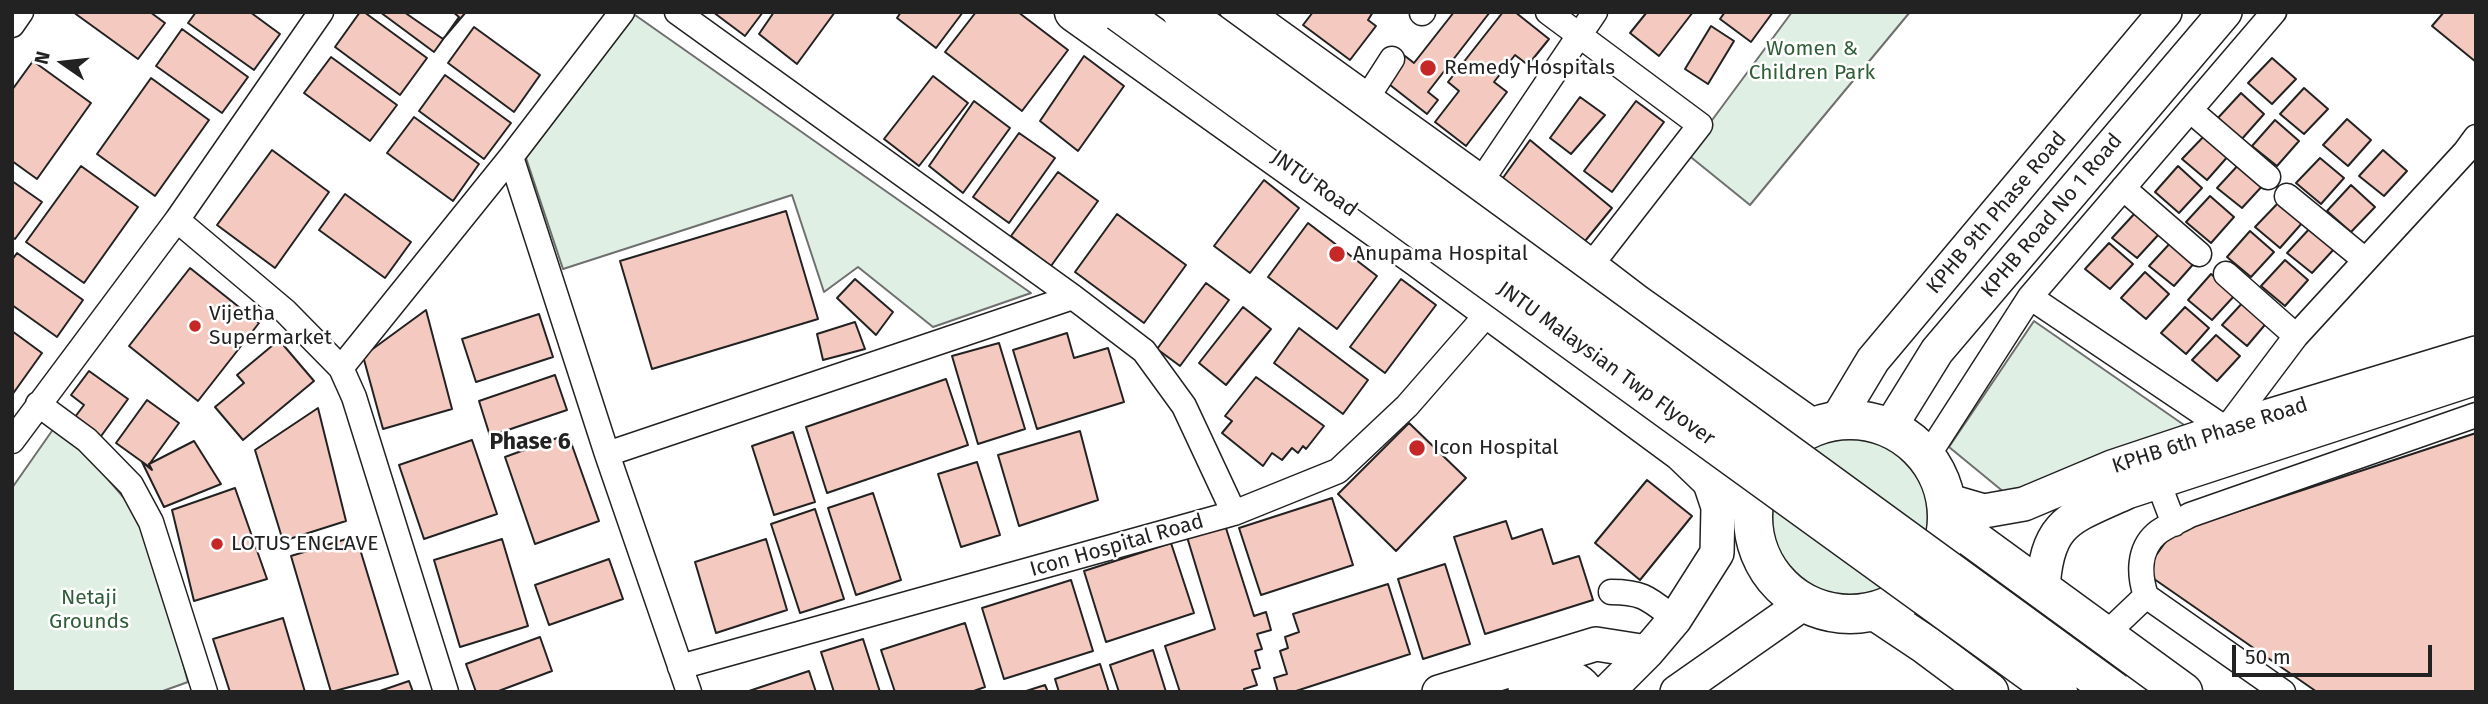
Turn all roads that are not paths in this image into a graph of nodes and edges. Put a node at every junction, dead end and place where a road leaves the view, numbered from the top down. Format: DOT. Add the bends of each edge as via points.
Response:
graph roads {
  1 [pos="21,12"];
  2 [pos="321,12"];
  3 [pos="622,12"];
  4 [pos="677,12"];
  5 [pos="1182,12"];
  6 [pos="1240,12"];
  7 [pos="1548,12"];
  8 [pos="1595,12"];
  9 [pos="2165,12"];
  10 [pos="2225,12"];
  11 [pos="2274,12"];
  12 [pos="1104,18"];
  13 [pos="12,25"];
  14 [pos="1579,35"];
  15 [pos="1392,59"];
  16 [pos="1365,101"];
  17 [pos="2190,110"];
  18 [pos="2476,137"];
  19 [pos="511,157"];
  20 [pos="2268,177"];
  21 [pos="1479,184"];
  22 [pos="2123,188"];
  23 [pos="2287,196"];
  24 [pos="177,220"];
  25 [pos="2199,254"];
  26 [pos="2365,260"];
  27 [pos="1588,269"];
  28 [pos="2225,274"];
  29 [pos="2031,296"];
  30 [pos="1073,297"];
  31 [pos="1489,312"];
  32 [pos="2297,336"];
  33 [pos="2476,353"];
  34 [pos="341,368"];
  35 [pos="2476,378"];
  36 [pos="38,404"];
  37 [pos="2476,415"];
  38 [pos="1823,424"];
  39 [pos="1890,427"];
  40 [pos="12,441"];
  41 [pos="2230,443"];
  42 [pos="607,454"];
  43 [pos="1927,457"];
  44 [pos="1708,477"];
  45 [pos="2158,482"];
  46 [pos="1753,509"];
  47 [pos="1946,510"];
  48 [pos="1234,513"];
  49 [pos="2174,524"];
  50 [pos="2043,590"];
  51 [pos="1611,592"];
  52 [pos="2146,596"];
  53 [pos="1804,603"];
  54 [pos="1875,611"];
  55 [pos="1675,619"];
  56 [pos="2104,636"];
  57 [pos="1647,652"];
  58 [pos="680,667"];
  59 [pos="2181,691"];
  60 [pos="205,692"];
  61 [pos="446,692"];
  62 [pos="689,692"];
  63 [pos="1439,692"];
  64 [pos="1509,692"];
  65 [pos="1588,692"];
  66 [pos="1607,692"];
  67 [pos="1677,692"];
  68 [pos="1989,692"];
  69 [pos="2058,692"];
  70 [pos="2115,692"];
  71 [pos="2283,692"];
  1 -- 13 [label="street"];
  2 -- 24 [label="street"];
  3 -- 19 [label="street"];
  4 -- 30 [label="street"];
  5 -- 70 [label="main road, JNTU Malaysian Twp Flyover, bridge"];
  6 -- 16 [label="main road"];
  7 -- 14 [label="street"];
  8 -- 14 [label="street"];
  9 -- 38 [label="street, KPHB 9th Phase Road"];
  10 -- 39 [label="street, KPHB Road No 1 Road" via="1937,351"];
  11 -- 17 [label="street"];
  12 -- 31 [label="main road, JNTU Road"];
  12 -- 69 [label="main road, JNTU Malaysian Twp Flyover, bridge"];
  14 -- 21 [label="street"];
  14 -- 27 [label="street" via="1700,125"];
  15 -- 16 [label="street"];
  16 -- 21 [label="main road"];
  17 -- 20 [label="street"];
  17 -- 22 [label="street"];
  18 -- 26 [label="street"];
  19 -- 34 [label="street"];
  19 -- 42 [label="street"];
  21 -- 27 [label="main road"];
  22 -- 25 [label="street"];
  22 -- 29 [label="street"];
  23 -- 26 [label="street"];
  24 -- 34 [label="street" via="285,312"];
  24 -- 36 [label="street"];
  26 -- 32 [label="street"];
  27 -- 38 [label="main road"];
  28 -- 32 [label="street"];
  29 -- 41 [label="street"];
  29 -- 43 [label="street"];
  30 -- 42 [label="street"];
  30 -- 48 [label="street" via="1143,351 1184,406"];
  31 -- 44 [label="main road, JNTU Road" via="1682,452"];
  31 -- 48 [label="street, Icon Hospital Road" via="1408,406 1339,471"];
  32 -- 41 [label="street"];
  33 -- 41 [label="street, KPHB 6th Phase Road"];
  34 -- 61 [label="street"];
  35 -- 41 [label="street, KPHB 6th Phase Road"];
  36 -- 40 [label="street"];
  36 -- 60 [label="street" via="87,440 131,485 151,522"];
  37 -- 49 [label="street"];
  38 -- 39 [label="main road" via="1864,420"];
  38 -- 46 [label="main road" via="1788,441 1771,460 1758,483"];
  39 -- 43 [label="main road"];
  41 -- 45 [label="street, KPHB 6th Phase Road"];
  41 -- 47 [label="street, KPHB 6th Phase Road" via="2112,467 2024,504 1984,511"];
  42 -- 58 [label="street"];
  43 -- 47 [label="main road" via="1936,470"];
  44 -- 46 [label="main road, JNTU Road"];
  44 -- 55 [label="street" via="1718,507 1717,553"];
  45 -- 49 [label="street"];
  45 -- 50 [label="street, KPHB 6th Phase Road" via="2114,498 2062,526 2044,562"];
  46 -- 53 [label="main road" via="1755,537 1764,564 1781,586"];
  47 -- 50 [label="main road"];
  47 -- 54 [label="main road" via="1941,550 1926,578 1903,598"];
  48 -- 58 [label="street, Icon Hospital Road"];
  49 -- 52 [label="street" via="2156,534 2142,555"];
  50 -- 56 [label="main road"];
  51 -- 55 [label="street" via="1646,597"];
  52 -- 56 [label="street"];
  52 -- 71 [label="street"];
  53 -- 54 [label="main road" via="1851,615"];
  53 -- 67 [label="street"];
  54 -- 68 [label="main road"];
  55 -- 57 [label="street"];
  56 -- 59 [label="main road"];
  57 -- 63 [label="street" via="1596,644"];
  57 -- 66 [label="street"];
  58 -- 62 [label="street"];
  64 -- 65 [label="street" via="1558,676 1580,682"];
}
